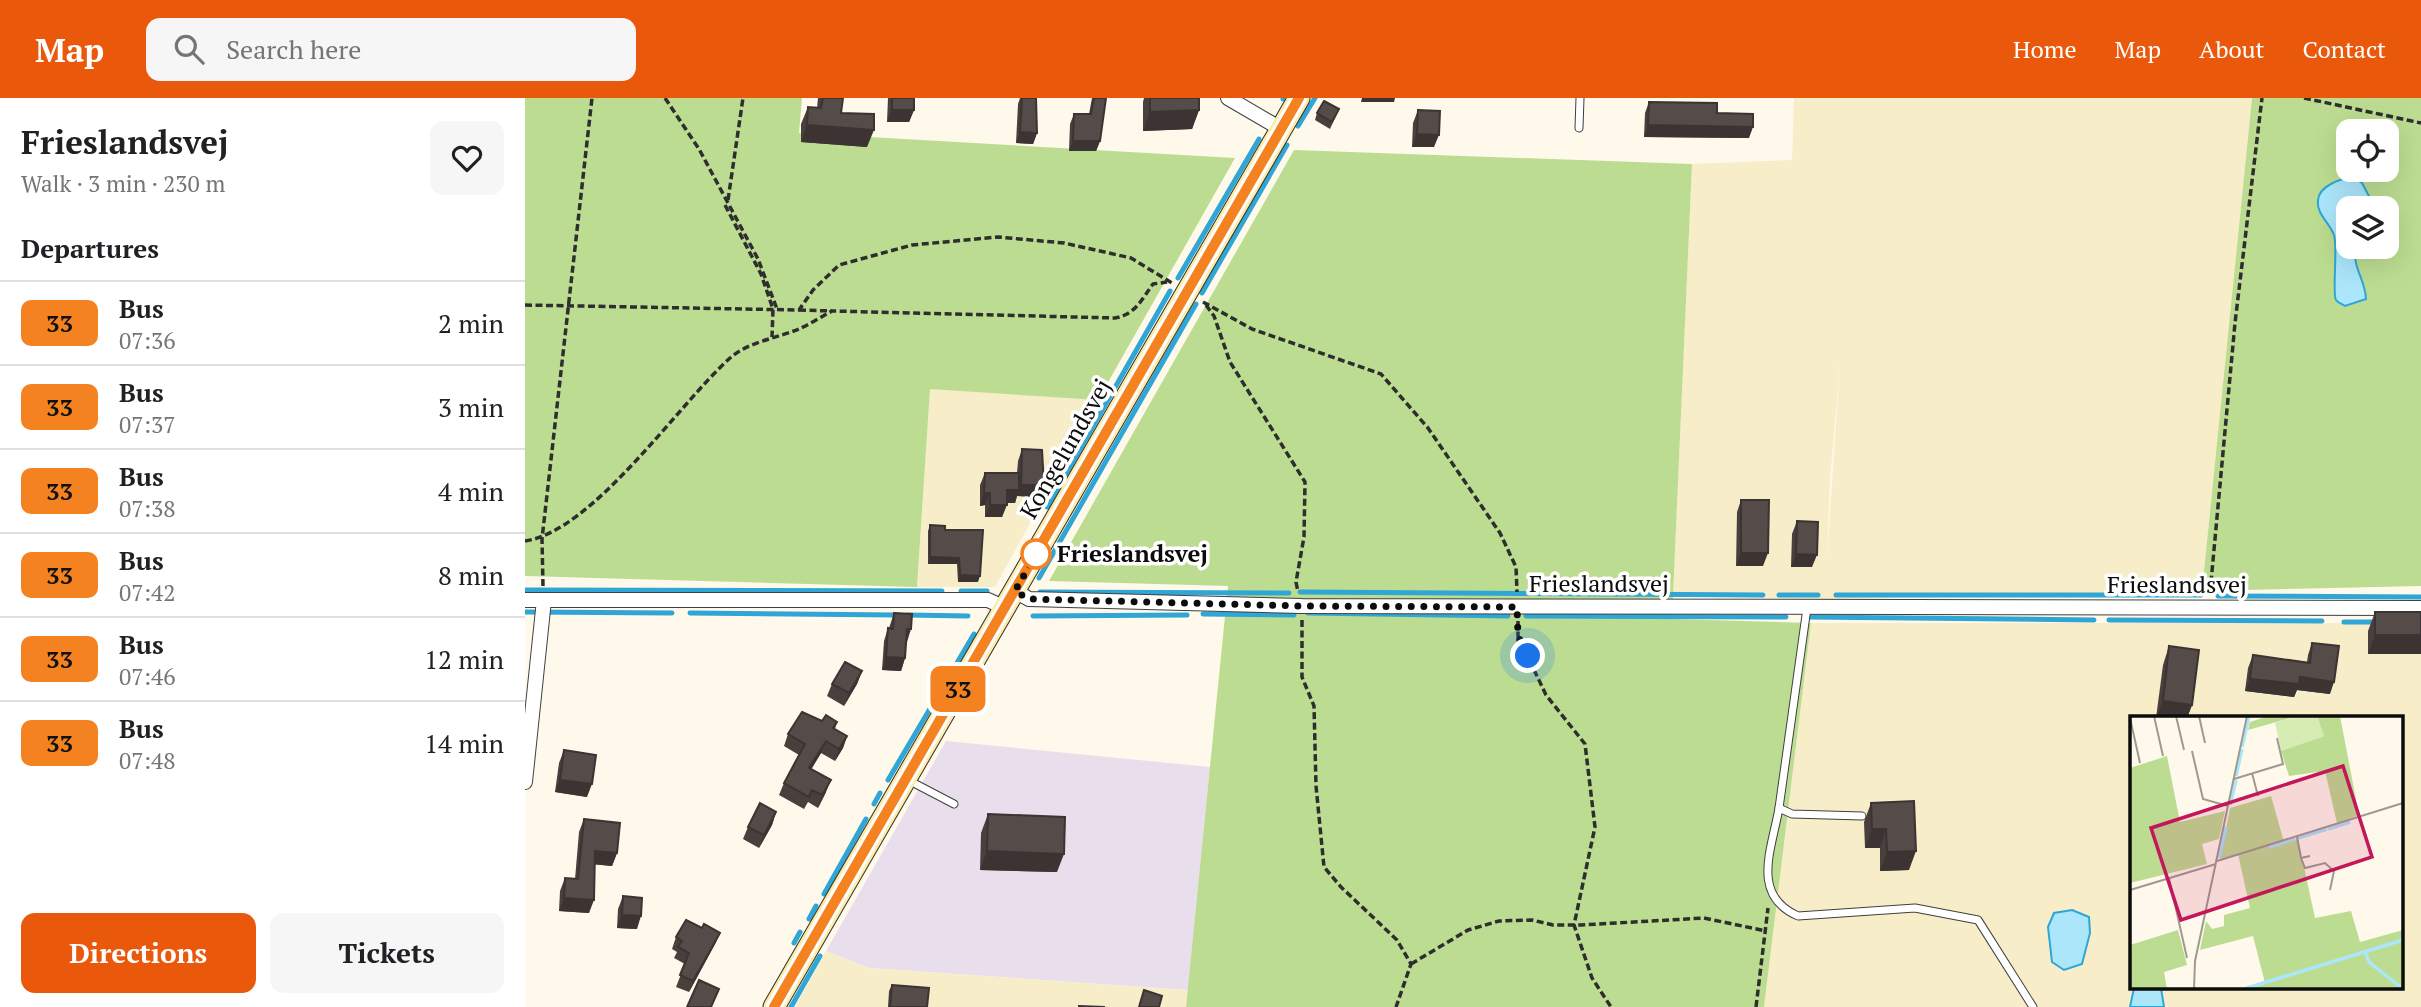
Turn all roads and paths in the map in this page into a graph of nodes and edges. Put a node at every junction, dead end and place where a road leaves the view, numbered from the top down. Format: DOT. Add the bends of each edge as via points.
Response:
graph roads {
  1 [pos="592,98"];
  2 [pos="665,98"];
  3 [pos="743,98"];
  4 [pos="1229,98"];
  5 [pos="1299,98"];
  6 [pos="1580,98"];
  7 [pos="2262,98"];
  8 [pos="2304,98"];
  9 [pos="2421,122"];
  10 [pos="1579,128"];
  11 [pos="1281,129"];
  12 [pos="726,204"];
  13 [pos="1187,292"];
  14 [pos="525,304"];
  15 [pos="567,307"];
  16 [pos="775,309"];
  17 [pos="799,310"];
  18 [pos="832,311"];
  19 [pos="772,337"];
  20 [pos="542,539"];
  21 [pos="525,541"];
  22 [pos="1516,587"];
  23 [pos="1010,599"];
  24 [pos="525,600"];
  25 [pos="544,600"];
  26 [pos="1302,606"];
  27 [pos="1517,607"];
  28 [pos="1807,608"];
  29 [pos="2208,608"];
  30 [pos="2421,608"];
  31 [pos="906,779"];
  32 [pos="525,782"];
  33 [pos="954,804"];
  34 [pos="1779,808"];
  35 [pos="1862,816"];
  36 [pos="1769,892"];
  37 [pos="1574,925"];
  38 [pos="1766,932"];
  39 [pos="1411,964"];
  40 [pos="774,1007"];
  41 [pos="1396,1007"];
  42 [pos="1611,1007"];
  43 [pos="1756,1007"];
  44 [pos="2033,1007"];
  1 -- 15 [label="path"];
  2 -- 12 [label="path"];
  3 -- 12 [label="path"];
  4 -- 11 [label="street"];
  5 -- 11 [label="street, Kongelundsvej"];
  6 -- 10 [label="lane"];
  7 -- 29 [label="path"];
  8 -- 9 [label="path"];
  11 -- 13 [label="street, Kongelundsvej"];
  12 -- 16 [label="path" via="758,259"];
  13 -- 17 [label="path" via="1131,258 1064,243 998,237 912,245 839,265"];
  13 -- 18 [label="path" via="1168,282 1153,284 1135,309 1115,318"];
  13 -- 22 [label="path" via="1252,329 1381,374 1428,428 1494,523 1516,567"];
  13 -- 23 [label="street, Kongelundsvej"];
  13 -- 26 [label="path" via="1214,316 1230,362 1305,482 1304,537 1296,582"];
  14 -- 15 [label="path"];
  15 -- 16 [label="path"];
  15 -- 20 [label="path"];
  16 -- 17 [label="path"];
  16 -- 19 [label="path"];
  17 -- 18 [label="path"];
  18 -- 19 [label="path"];
  19 -- 20 [label="path" via="732,356 610,485 562,529"];
  20 -- 21 [label="path"];
  20 -- 25 [label="path"];
  23 -- 25 [label="street, Frieslandsvej"];
  23 -- 26 [label="street, Frieslandsvej"];
  23 -- 31 [label="street, Kongelundsvej"];
  24 -- 25 [label="street, Frieslandsvej"];
  25 -- 32 [label="street"];
  26 -- 27 [label="street, Frieslandsvej"];
  26 -- 39 [label="path" via="1302,677 1314,706 1324,867 1397,940"];
  27 -- 28 [label="street, Frieslandsvej"];
  27 -- 37 [label="path" via="1518,636 1546,695 1585,744 1595,827"];
  28 -- 29 [label="street, Frieslandsvej"];
  28 -- 34 [label="lane"];
  29 -- 30 [label="street, Frieslandsvej"];
  31 -- 33 [label="lane"];
  31 -- 40 [label="street, Kongelundsvej"];
  34 -- 35 [label="lane" via="1792,814"];
  34 -- 36 [label="lane" via="1767,874"];
  36 -- 38 [label="path"];
  36 -- 44 [label="lane" via="1782,909 1798,916 1915,908 1978,920"];
  37 -- 38 [label="path" via="1704,918"];
  37 -- 39 [label="path" via="1499,921 1468,930"];
  37 -- 42 [label="path" via="1592,978"];
  38 -- 43 [label="path"];
  39 -- 41 [label="path"];
}
